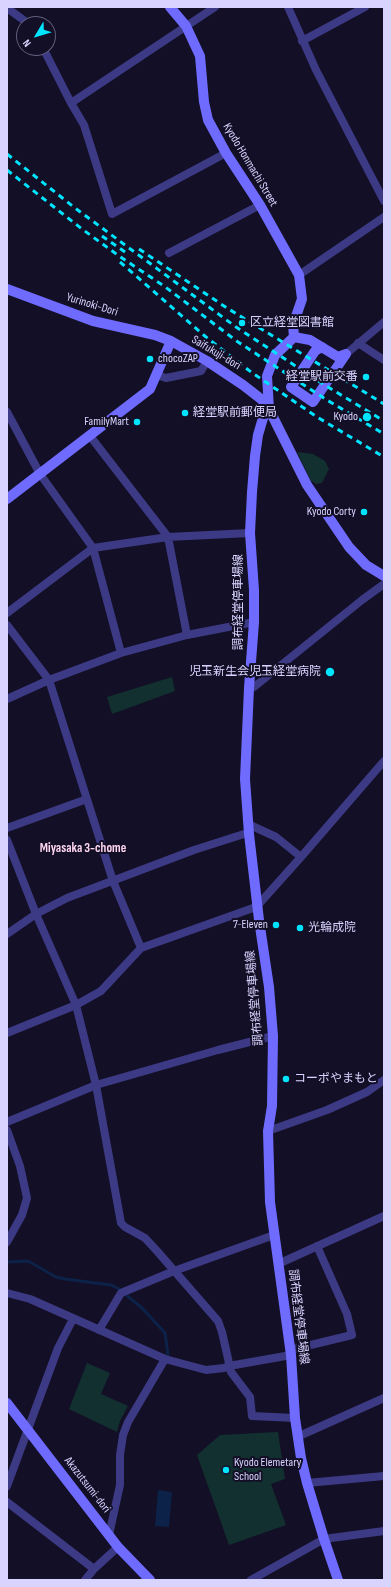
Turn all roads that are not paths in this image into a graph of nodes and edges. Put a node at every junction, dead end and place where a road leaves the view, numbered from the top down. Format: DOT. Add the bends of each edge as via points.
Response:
graph roads {
  1 [pos="170,7"];
  2 [pos="215,7"];
  3 [pos="288,7"];
  4 [pos="365,7"];
  5 [pos="7,8"];
  6 [pos="18,16"];
  7 [pos="186,26"];
  8 [pos="302,41"];
  9 [pos="47,56"];
  10 [pos="71,103"];
  11 [pos="226,153"];
  12 [pos="384,201"];
  13 [pos="260,205"];
  14 [pos="384,217"];
  15 [pos="169,253"];
  16 [pos="299,275"];
  17 [pos="7,289"];
  18 [pos="384,322"];
  19 [pos="294,337"];
  20 [pos="171,341"];
  21 [pos="358,343"];
  22 [pos="322,347"];
  23 [pos="346,354"];
  24 [pos="384,360"];
  25 [pos="208,361"];
  26 [pos="157,375"];
  27 [pos="269,409"];
  28 [pos="7,412"];
  29 [pos="90,436"];
  30 [pos="40,474"];
  31 [pos="7,499"];
  32 [pos="250,533"];
  33 [pos="168,537"];
  34 [pos="93,548"];
  35 [pos="384,576"];
  36 [pos="384,584"];
  37 [pos="7,614"];
  38 [pos="254,622"];
  39 [pos="7,625"];
  40 [pos="186,634"];
  41 [pos="121,653"];
  42 [pos="49,680"];
  43 [pos="249,688"];
  44 [pos="7,699"];
  45 [pos="384,761"];
  46 [pos="87,799"];
  47 [pos="7,828"];
  48 [pos="248,829"];
  49 [pos="7,840"];
  50 [pos="301,857"];
  51 [pos="113,881"];
  52 [pos="258,905"];
  53 [pos="36,914"];
  54 [pos="7,934"];
  55 [pos="141,948"];
  56 [pos="76,1005"];
  57 [pos="7,1033"];
  58 [pos="272,1036"];
  59 [pos="384,1080"];
  60 [pos="96,1085"];
  61 [pos="7,1122"];
  62 [pos="7,1130"];
  63 [pos="268,1131"];
  64 [pos="384,1216"];
  65 [pos="274,1235"];
  66 [pos="7,1242"];
  67 [pos="317,1246"];
  68 [pos="278,1264"];
  69 [pos="174,1271"];
  70 [pos="7,1292"];
  71 [pos="73,1319"];
  72 [pos="99,1330"];
  73 [pos="290,1352"];
  74 [pos="165,1360"];
  75 [pos="229,1366"];
  76 [pos="384,1398"];
  77 [pos="7,1403"];
  78 [pos="295,1418"];
  79 [pos="27,1430"];
  80 [pos="297,1437"];
  81 [pos="384,1476"];
  82 [pos="306,1483"];
  83 [pos="7,1486"];
  84 [pos="7,1503"];
  85 [pos="384,1531"];
  86 [pos="109,1535"];
  87 [pos="324,1539"];
  88 [pos="118,1547"];
  89 [pos="94,1570"];
  90 [pos="85,1580"];
  91 [pos="150,1580"];
  92 [pos="252,1580"];
  93 [pos="338,1580"];
  1 -- 7 [label="main road, Kyodo Honmachi Street"];
  2 -- 7 [label="street"];
  3 -- 8 [label="street"];
  4 -- 8 [label="street"];
  5 -- 6 [label="street"];
  7 -- 10 [label="street"];
  7 -- 11 [label="main road, Kyodo Honmachi Street" via="200,56 208,120"];
  8 -- 12 [label="street"];
  9 -- 10 [label="street"];
  10 -- 11 [label="street" via="84,125 112,214"];
  11 -- 13 [label="main road, Kyodo Honmachi Street"];
  13 -- 15 [label="street"];
  13 -- 16 [label="main road, Kyodo Honmachi Street"];
  14 -- 16 [label="street"];
  16 -- 19 [label="main road, Kyodo Honmachi Street" via="302,299 293,325"];
  17 -- 20 [label="main road, Yurinoki-Dori" via="93,321"];
  18 -- 21 [label="street"];
  19 -- 22 [label="main road" via="310,340"];
  19 -- 27 [label="main road" via="275,355 267,376"];
  20 -- 25 [label="main road, Saifukuji-dori"];
  20 -- 26 [label="main road"];
  21 -- 23 [label="street"];
  21 -- 24 [label="street"];
  22 -- 23 [label="main road" via="338,357"];
  22 -- 23 [label="main road" via="315,351 291,387 313,402"];
  25 -- 26 [label="street" via="201,371 166,378"];
  25 -- 27 [label="main road, Saifukuji-dori" via="254,392"];
  26 -- 29 [label="main road" via="150,389"];
  27 -- 32 [label="main road, 調布経堂停車場線" via="263,418 255,456"];
  27 -- 35 [label="main road" via="307,485 325,513 362,561"];
  28 -- 30 [label="street"];
  29 -- 30 [label="main road"];
  29 -- 33 [label="street"];
  30 -- 31 [label="main road"];
  30 -- 34 [label="street"];
  32 -- 33 [label="street"];
  32 -- 38 [label="main road, 調布経堂停車場線"];
  33 -- 34 [label="street"];
  33 -- 40 [label="street"];
  34 -- 37 [label="street"];
  34 -- 41 [label="street"];
  36 -- 43 [label="street" via="254,687"];
  38 -- 40 [label="street"];
  38 -- 43 [label="main road, 調布経堂停車場線"];
  39 -- 42 [label="street"];
  40 -- 41 [label="street"];
  41 -- 42 [label="street"];
  42 -- 44 [label="street"];
  42 -- 46 [label="street"];
  43 -- 48 [label="main road, 調布経堂停車場線" via="246,755"];
  45 -- 50 [label="street"];
  46 -- 47 [label="street"];
  46 -- 51 [label="street"];
  48 -- 50 [label="street" via="276,837"];
  48 -- 51 [label="street" via="244,834"];
  48 -- 52 [label="main road, 調布経堂停車場線"];
  49 -- 53 [label="street"];
  50 -- 52 [label="street"];
  51 -- 53 [label="street" via="67,898"];
  51 -- 55 [label="street"];
  52 -- 55 [label="street"];
  52 -- 58 [label="main road, 調布経堂停車場線" via="269,987"];
  53 -- 54 [label="street"];
  53 -- 56 [label="street"];
  55 -- 56 [label="street" via="101,991"];
  56 -- 57 [label="street"];
  56 -- 60 [label="street"];
  58 -- 60 [label="street"];
  58 -- 63 [label="main road, 調布経堂停車場線" via="272,1106"];
  59 -- 63 [label="street" via="367,1092 334,1107"];
  60 -- 61 [label="street"];
  60 -- 69 [label="street" via="121,1223 145,1238"];
  62 -- 66 [label="street" via="20,1166 27,1198 22,1215"];
  63 -- 65 [label="main road, 調布経堂停車場線" via="270,1202"];
  64 -- 67 [label="street"];
  65 -- 68 [label="main road, 調布経堂停車場線"];
  65 -- 69 [label="street"];
  67 -- 68 [label="street"];
  67 -- 73 [label="street" via="347,1314 352,1335"];
  68 -- 73 [label="main road, 調布経堂停車場線"];
  69 -- 72 [label="street" via="120,1293"];
  69 -- 75 [label="street" via="218,1321"];
  70 -- 71 [label="street" via="30,1299"];
  71 -- 72 [label="street"];
  71 -- 79 [label="street" via="58,1348"];
  72 -- 74 [label="street"];
  73 -- 75 [label="street"];
  73 -- 78 [label="main road, 調布経堂停車場線"];
  74 -- 75 [label="street" via="206,1370"];
  74 -- 86 [label="street" via="123,1435 120,1485"];
  75 -- 78 [label="street" via="250,1397 252,1416"];
  76 -- 80 [label="street"];
  77 -- 79 [label="main road, Akazutsumi-dori"];
  78 -- 80 [label="main road, 調布経堂停車場線"];
  79 -- 83 [label="street"];
  79 -- 86 [label="main road, Akazutsumi-dori"];
  80 -- 82 [label="main road, 調布経堂停車場線"];
  81 -- 82 [label="street"];
  82 -- 87 [label="main road, 調布経堂停車場線"];
  84 -- 89 [label="street"];
  85 -- 87 [label="street"];
  86 -- 88 [label="main road, Akazutsumi-dori"];
  87 -- 92 [label="street"];
  87 -- 93 [label="main road, 調布経堂停車場線"];
  88 -- 89 [label="street"];
  88 -- 91 [label="main road, Akazutsumi-dori"];
  89 -- 90 [label="street"];
}
